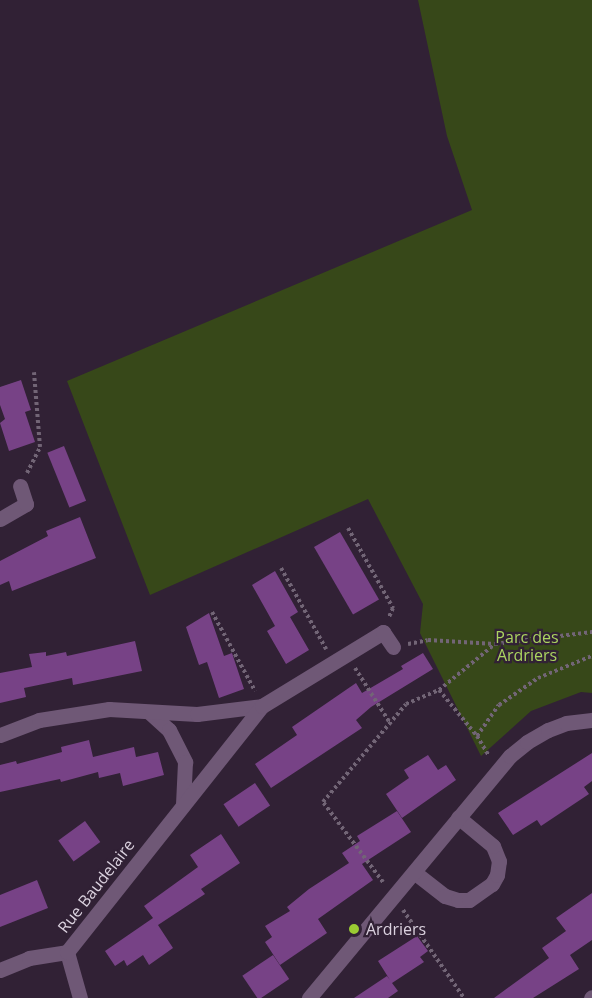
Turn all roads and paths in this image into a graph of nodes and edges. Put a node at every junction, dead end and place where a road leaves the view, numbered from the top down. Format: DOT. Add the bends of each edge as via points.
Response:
graph roads {
  1 [pos="34,372"];
  2 [pos="20,486"];
  3 [pos="0,519"];
  4 [pos="348,528"];
  5 [pos="281,568"];
  6 [pos="212,612"];
  7 [pos="383,632"];
  8 [pos="592,632"];
  9 [pos="495,644"];
  10 [pos="393,647"];
  11 [pos="592,656"];
  12 [pos="339,657"];
  13 [pos="439,690"];
  14 [pos="262,706"];
  15 [pos="149,712"];
  16 [pos="592,720"];
  17 [pos="390,723"];
  18 [pos="0,735"];
  19 [pos="477,736"];
  20 [pos="497,770"];
  21 [pos="183,805"];
  22 [pos="458,817"];
  23 [pos="414,872"];
  24 [pos="394,896"];
  25 [pos="68,952"];
  26 [pos="0,970"];
  27 [pos="80,998"];
  28 [pos="309,998"];
  29 [pos="464,998"];
  1 -- 2 [label="path" via="40,447"];
  2 -- 3 [label="street" via="26,504"];
  4 -- 7 [label="path" via="393,608"];
  5 -- 12 [label="path"];
  6 -- 14 [label="path"];
  7 -- 10 [label="street"];
  7 -- 12 [label="street, Rue Baudelaire"];
  8 -- 9 [label="path"];
  9 -- 10 [label="path" via="428,640"];
  9 -- 13 [label="path"];
  11 -- 19 [label="path" via="538,678 499,705"];
  12 -- 14 [label="street, Rue Baudelaire"];
  12 -- 17 [label="path"];
  13 -- 17 [label="path" via="406,704"];
  13 -- 19 [label="path"];
  14 -- 15 [label="street, Rue Baudelaire" via="196,714"];
  14 -- 21 [label="street, Rue Baudelaire"];
  15 -- 18 [label="street, Rue Baudelaire" via="109,709 39,720"];
  15 -- 21 [label="street" via="169,730 185,762"];
  16 -- 20 [label="street" via="548,730 527,742"];
  17 -- 24 [label="path" via="323,802"];
  19 -- 20 [label="path"];
  20 -- 22 [label="street"];
  21 -- 25 [label="street, Rue Baudelaire"];
  22 -- 23 [label="street"];
  22 -- 23 [label="street" via="493,846 499,861 492,884 469,900 458,900 446,896"];
  23 -- 24 [label="street"];
  24 -- 28 [label="street"];
  24 -- 29 [label="path"];
  25 -- 26 [label="street" via="29,958"];
  25 -- 27 [label="street, Rue Baudelaire"];
}
